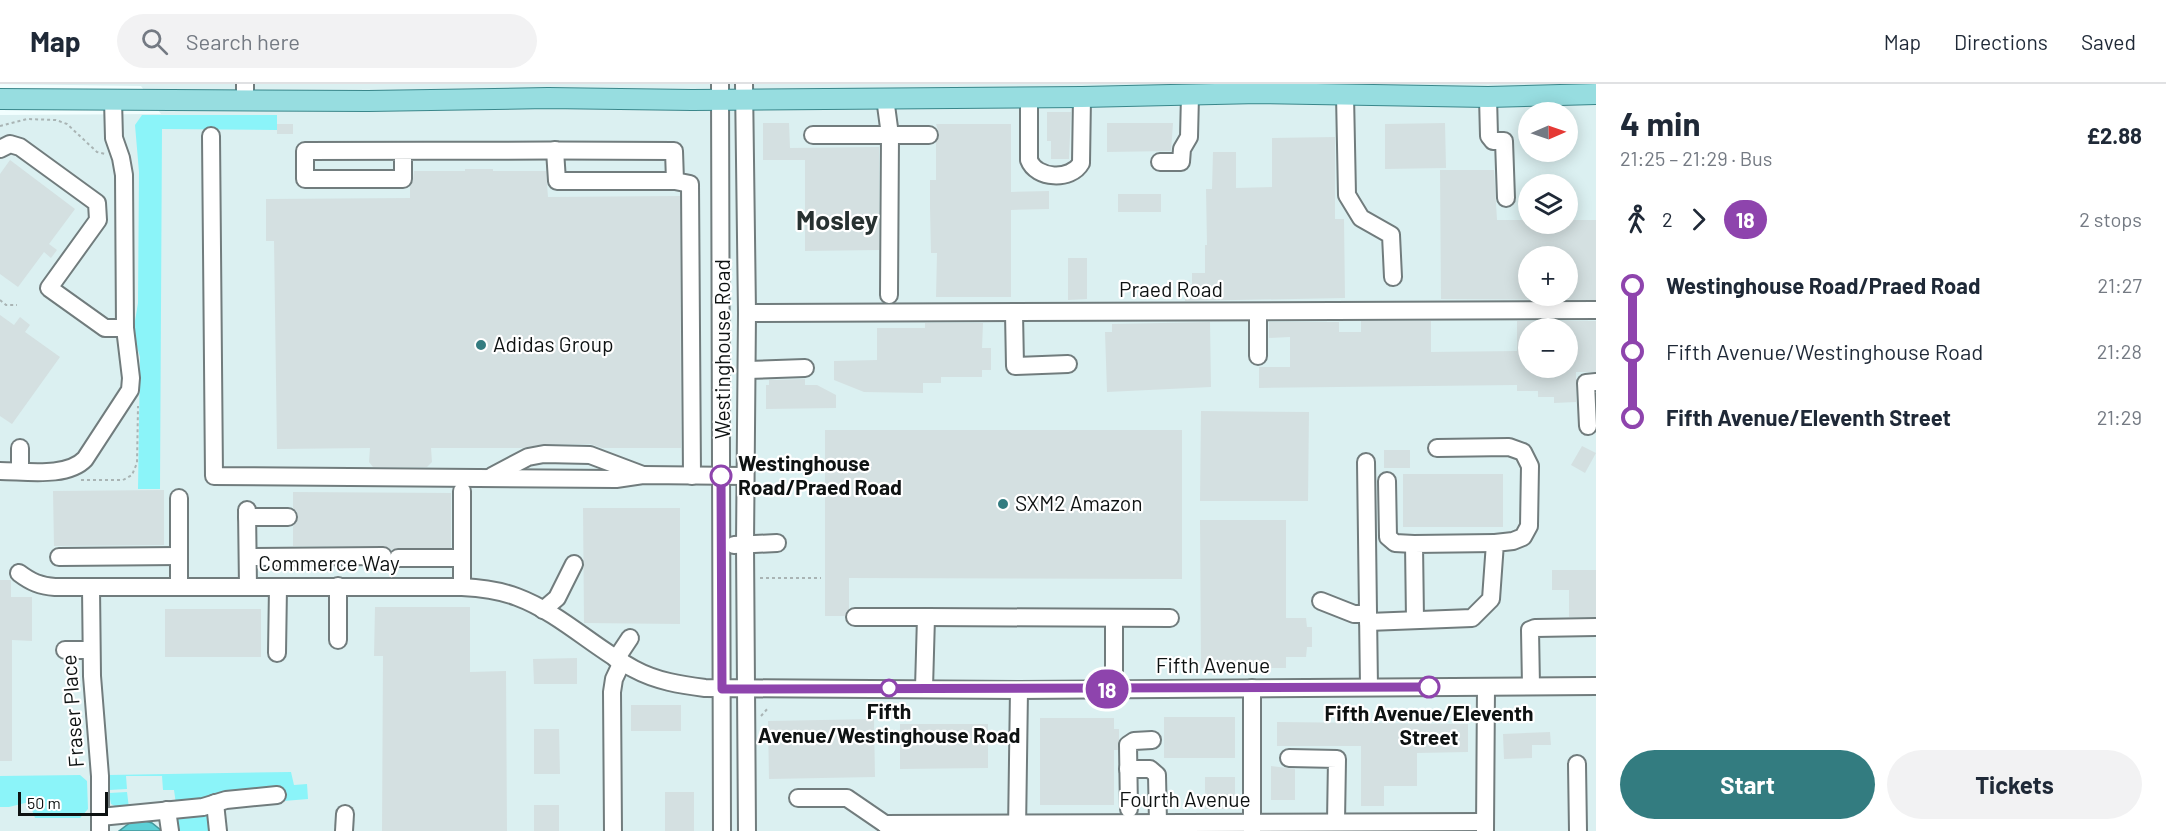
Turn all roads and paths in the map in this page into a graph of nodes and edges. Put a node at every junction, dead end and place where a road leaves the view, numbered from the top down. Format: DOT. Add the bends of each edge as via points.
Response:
graph roads {
  1 [pos="1259,89"];
  2 [pos="1574,89"];
  3 [pos="548,91"];
  4 [pos="1519,91"];
  5 [pos="245,92"];
  6 [pos="720,92"];
  7 [pos="744,92"];
  8 [pos="1596,94"];
  9 [pos="1190,95"];
  10 [pos="1345,95"];
  11 [pos="1029,97"];
  12 [pos="1082,97"];
  13 [pos="1488,97"];
  14 [pos="885,98"];
  15 [pos="0,99"];
  16 [pos="113,100"];
  17 [pos="1596,107"];
  18 [pos="0,126"];
  19 [pos="813,135"];
  20 [pos="890,135"];
  21 [pos="929,135"];
  22 [pos="211,136"];
  23 [pos="0,149"];
  24 [pos="555,150"];
  25 [pos="119,151"];
  26 [pos="403,151"];
  27 [pos="1160,162"];
  28 [pos="675,180"];
  29 [pos="1506,198"];
  30 [pos="1393,277"];
  31 [pos="889,295"];
  32 [pos="0,300"];
  33 [pos="17,305"];
  34 [pos="1596,310"];
  35 [pos="1258,312"];
  36 [pos="747,313"];
  37 [pos="1014,313"];
  38 [pos="125,328"];
  39 [pos="1258,356"];
  40 [pos="1068,364"];
  41 [pos="805,368"];
  42 [pos="747,370"];
  43 [pos="1596,382"];
  44 [pos="1588,426"];
  45 [pos="1437,447"];
  46 [pos="20,448"];
  47 [pos="1366,462"];
  48 [pos="0,471"];
  49 [pos="20,471"];
  50 [pos="643,475"];
  51 [pos="492,476"];
  52 [pos="692,476"];
  53 [pos="721,476"];
  54 [pos="745,476"];
  55 [pos="1387,481"];
  56 [pos="462,491"];
  57 [pos="178,498"];
  58 [pos="288,517"];
  59 [pos="777,543"];
  60 [pos="1495,543"];
  61 [pos="745,544"];
  62 [pos="1414,544"];
  63 [pos="721,546"];
  64 [pos="179,556"];
  65 [pos="59,557"];
  66 [pos="248,557"];
  67 [pos="462,558"];
  68 [pos="574,564"];
  69 [pos="19,573"];
  70 [pos="745,578"];
  71 [pos="821,578"];
  72 [pos="338,586"];
  73 [pos="179,587"];
  74 [pos="248,587"];
  75 [pos="278,587"];
  76 [pos="462,587"];
  77 [pos="91,588"];
  78 [pos="1321,601"];
  79 [pos="543,610"];
  80 [pos="855,617"];
  81 [pos="926,617"];
  82 [pos="1114,618"];
  83 [pos="1170,618"];
  84 [pos="1368,618"];
  85 [pos="1415,620"];
  86 [pos="1596,627"];
  87 [pos="630,638"];
  88 [pos="338,640"];
  89 [pos="65,650"];
  90 [pos="91,650"];
  91 [pos="277,653"];
  92 [pos="619,661"];
  93 [pos="1531,686"];
  94 [pos="1596,686"];
  95 [pos="1369,687"];
  96 [pos="1486,687"];
  97 [pos="924,688"];
  98 [pos="1252,688"];
  99 [pos="722,689"];
  100 [pos="745,689"];
  101 [pos="1114,689"];
  102 [pos="1019,690"];
  103 [pos="1152,740"];
  104 [pos="1289,758"];
  105 [pos="1577,764"];
  106 [pos="1128,769"];
  107 [pos="277,795"];
  108 [pos="798,798"];
  109 [pos="215,803"];
  110 [pos="1129,809"];
  111 [pos="167,810"];
  112 [pos="1336,822"];
  113 [pos="1158,823"];
  114 [pos="100,824"];
  115 [pos="1485,826"];
  116 [pos="951,827"];
  117 [pos="1017,827"];
  118 [pos="1196,827"];
  119 [pos="1252,827"];
  120 [pos="1300,827"];
  121 [pos="881,828"];
  122 [pos="170,831"];
  123 [pos="218,831"];
  124 [pos="613,831"];
  125 [pos="722,831"];
  126 [pos="747,831"];
  127 [pos="1578,831"];
  1 -- 9 [label="main road"];
  1 -- 10 [label="main road"];
  2 -- 4 [label="main road"];
  2 -- 8 [label="main road"];
  2 -- 17 [label="main road"];
  3 -- 5 [label="main road"];
  3 -- 6 [label="main road"];
  4 -- 13 [label="main road"];
  5 -- 16 [label="main road"];
  6 -- 7 [label="main road"];
  6 -- 53 [label="street, Westinghouse Road"];
  7 -- 14 [label="main road"];
  7 -- 36 [label="street, Westinghouse Road"];
  9 -- 12 [label="main road"];
  9 -- 27 [label="street" via="1189,138 1182,149 1181,162"];
  10 -- 13 [label="main road"];
  10 -- 30 [label="street" via="1347,195 1361,218 1391,234"];
  11 -- 12 [label="main road"];
  11 -- 12 [label="street" via="1031,166 1036,171 1068,174 1081,164"];
  11 -- 14 [label="main road"];
  13 -- 29 [label="street" via="1489,136 1493,141 1504,141"];
  14 -- 20 [label="street"];
  15 -- 16 [label="main road"];
  16 -- 25 [label="street" via="114,138"];
  18 -- 25 [label="path" via="27,119 56,120 67,124 97,152"];
  19 -- 20 [label="street"];
  20 -- 21 [label="street"];
  20 -- 31 [label="street"];
  22 -- 51 [label="street" via="214,476"];
  23 -- 38 [label="street" via="10,144 20,147 97,203 98,220 50,288 105,328"];
  24 -- 26 [label="street"];
  24 -- 28 [label="street" via="674,151"];
  24 -- 28 [label="street" via="556,181"];
  25 -- 38 [label="street" via="124,175"];
  26 -- 26 [label="street" via="305,151 305,179 403,179"];
  28 -- 52 [label="street" via="690,184"];
  32 -- 33 [label="path" via="6,305"];
  34 -- 35 [label="street, Praed Road"];
  35 -- 37 [label="street, Praed Road"];
  35 -- 39 [label="street"];
  36 -- 37 [label="street, Praed Road"];
  36 -- 42 [label="street, Westinghouse Road"];
  37 -- 40 [label="street" via="1015,366"];
  38 -- 49 [label="street" via="130,390 85,459 70,470"];
  41 -- 42 [label="street"];
  42 -- 54 [label="street, Westinghouse Road"];
  43 -- 44 [label="street" via="1586,383"];
  45 -- 60 [label="street" via="1509,447 1523,452 1530,466 1529,526 1523,537"];
  46 -- 49 [label="street"];
  47 -- 84 [label="street"];
  48 -- 49 [label="street"];
  50 -- 51 [label="street" via="616,479"];
  50 -- 51 [label="street" via="590,455 544,454 528,457"];
  50 -- 52 [label="street"];
  52 -- 53 [label="street"];
  53 -- 54 [label="street"];
  53 -- 63 [label="street, Westinghouse Road"];
  54 -- 61 [label="street, Westinghouse Road"];
  55 -- 62 [label="street" via="1388,537 1395,543"];
  56 -- 67 [label="street"];
  57 -- 64 [label="street"];
  58 -- 66 [label="street" via="248,514"];
  59 -- 61 [label="street"];
  60 -- 62 [label="street"];
  60 -- 85 [label="street" via="1491,599 1472,618"];
  61 -- 63 [label="street"];
  61 -- 70 [label="street, Westinghouse Road"];
  62 -- 85 [label="street"];
  63 -- 99 [label="street, Westinghouse Road"];
  64 -- 65 [label="street"];
  64 -- 73 [label="street"];
  66 -- 67 [label="street"];
  66 -- 74 [label="street"];
  67 -- 76 [label="street"];
  68 -- 79 [label="street" via="557,598"];
  69 -- 77 [label="street, Commerce Way" via="42,586"];
  70 -- 71 [label="path"];
  70 -- 100 [label="street, Westinghouse Road"];
  72 -- 75 [label="street, Commerce Way"];
  72 -- 76 [label="street, Commerce Way"];
  72 -- 88 [label="street"];
  73 -- 74 [label="street, Commerce Way"];
  73 -- 77 [label="street, Commerce Way"];
  74 -- 75 [label="street, Commerce Way"];
  75 -- 91 [label="street"];
  76 -- 79 [label="street, Commerce Way" via="506,593"];
  77 -- 90 [label="street, Fraser Place"];
  78 -- 84 [label="street"];
  79 -- 92 [label="street, Commerce Way"];
  80 -- 81 [label="street"];
  81 -- 82 [label="street"];
  81 -- 97 [label="street"];
  82 -- 83 [label="street"];
  82 -- 101 [label="street"];
  84 -- 85 [label="street"];
  84 -- 95 [label="street"];
  86 -- 93 [label="street" via="1530,630"];
  87 -- 92 [label="street"];
  89 -- 90 [label="street"];
  90 -- 114 [label="street, Fraser Place"];
  92 -- 99 [label="street, Commerce Way" via="674,683"];
  92 -- 124 [label="street" via="612,692"];
  93 -- 94 [label="street, Fifth Avenue"];
  93 -- 96 [label="street, Fifth Avenue"];
  95 -- 96 [label="street, Fifth Avenue"];
  95 -- 98 [label="street, Fifth Avenue"];
  96 -- 115 [label="street"];
  97 -- 100 [label="street, Fifth Avenue"];
  97 -- 102 [label="street, Fifth Avenue"];
  98 -- 101 [label="street, Fifth Avenue"];
  98 -- 119 [label="street"];
  99 -- 100 [label="street, Fifth Avenue"];
  99 -- 125 [label="street, Westinghouse Road"];
  100 -- 126 [label="street, Westinghouse Road"];
  101 -- 102 [label="street, Fifth Avenue"];
  102 -- 117 [label="street"];
  103 -- 106 [label="street" via="1130,742"];
  104 -- 112 [label="street" via="1337,759"];
  105 -- 127 [label="street"];
  106 -- 110 [label="street"];
  106 -- 113 [label="street" via="1150,769 1157,775"];
  107 -- 109 [label="street"];
  108 -- 121 [label="street" via="847,798"];
  109 -- 111 [label="street"];
  109 -- 123 [label="street"];
  111 -- 114 [label="street"];
  111 -- 122 [label="street"];
  112 -- 115 [label="street, Fourth Avenue"];
  112 -- 120 [label="street, Fourth Avenue"];
  113 -- 117 [label="street, Fourth Avenue"];
  113 -- 118 [label="street, Fourth Avenue"];
  116 -- 117 [label="street, Fourth Avenue"];
  116 -- 121 [label="street, Fourth Avenue"];
  118 -- 119 [label="street, Fourth Avenue"];
  119 -- 120 [label="street, Fourth Avenue"];
}
